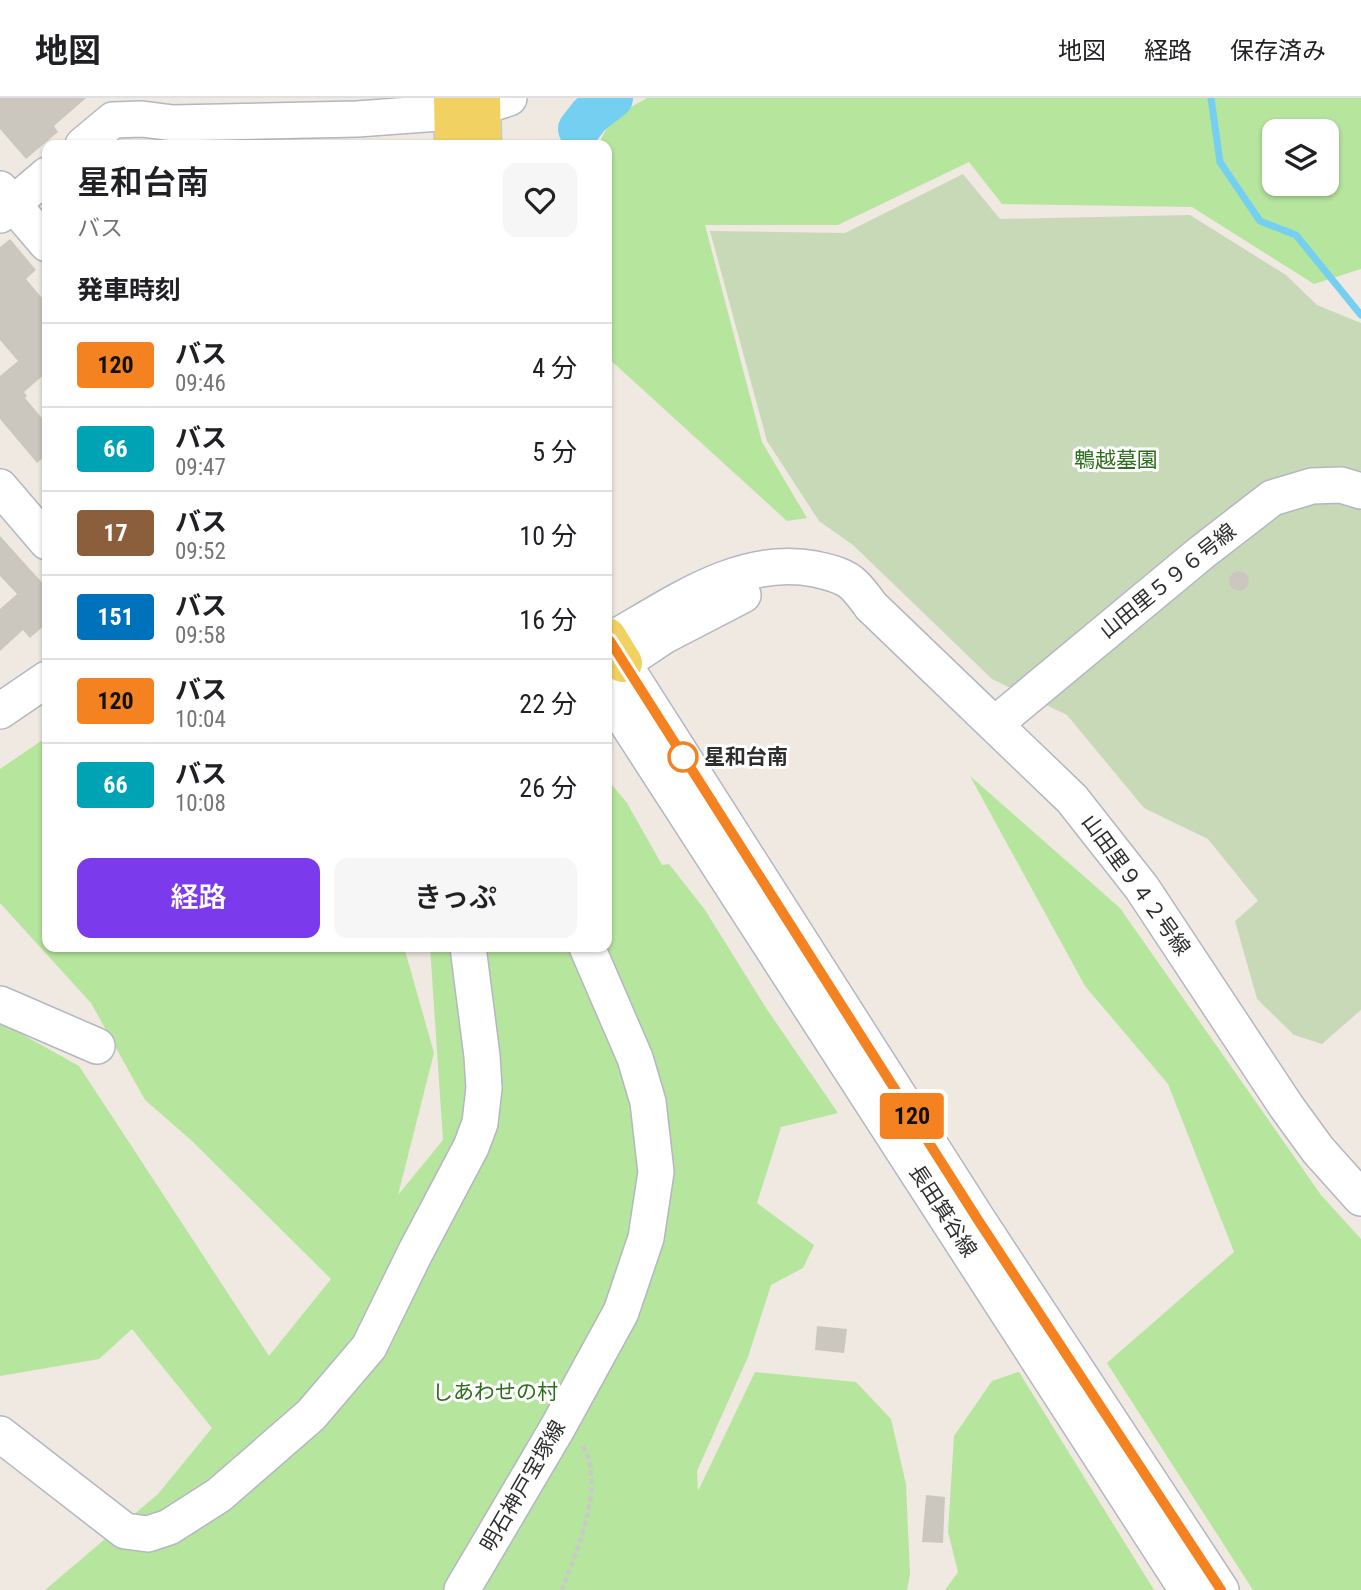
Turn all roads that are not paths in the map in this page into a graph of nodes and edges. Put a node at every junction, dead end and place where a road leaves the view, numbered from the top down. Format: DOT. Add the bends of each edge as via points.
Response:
graph roads {
  1 [pos="133,108"];
  2 [pos="472,110"];
  3 [pos="357,121"];
  4 [pos="89,140"];
  5 [pos="160,140"];
  6 [pos="481,140"];
  7 [pos="42,178"];
  8 [pos="4,203"];
  9 [pos="42,239"];
  10 [pos="0,487"];
  11 [pos="1361,491"];
  12 [pos="42,536"];
  13 [pos="612,656"];
  14 [pos="612,661"];
  15 [pos="612,661"];
  16 [pos="42,682"];
  17 [pos="0,711"];
  18 [pos="995,724"];
  19 [pos="469,952"];
  20 [pos="589,952"];
  21 [pos="0,1004"];
  22 [pos="97,1046"];
  23 [pos="1361,1198"];
  24 [pos="0,1434"];
  25 [pos="463,1590"];
  26 [pos="1186,1590"];
  27 [pos="1221,1590"];
  1 -- 3 [label="street" via="173,123"];
  1 -- 4 [label="street"];
  1 -- 5 [label="street"];
  2 -- 3 [label="street"];
  2 -- 6 [label="main road"];
  7 -- 8 [label="street"];
  8 -- 9 [label="street"];
  10 -- 12 [label="street"];
  11 -- 18 [label="street, 山田里５９６号線" via="1341,485 1312,486 1272,498"];
  13 -- 18 [label="street, 山田里９４２号線" via="689,596 736,574 806,567 832,572 853,583 871,606"];
  14 -- 26 [label="street, 長田箕谷線"];
  15 -- 27 [label="street, 長田箕谷線"];
  16 -- 17 [label="street"];
  18 -- 23 [label="street, 山田里９４２号線" via="1072,799 1142,888 1286,1106"];
  19 -- 24 [label="street" via="484,1077 481,1122 369,1347 311,1415 219,1495 169,1527 148,1534 125,1531"];
  20 -- 25 [label="street, 明石神戸宝塚線" via="648,1102 656,1172 646,1238 621,1312 566,1430"];
  21 -- 22 [label="street"];
}
